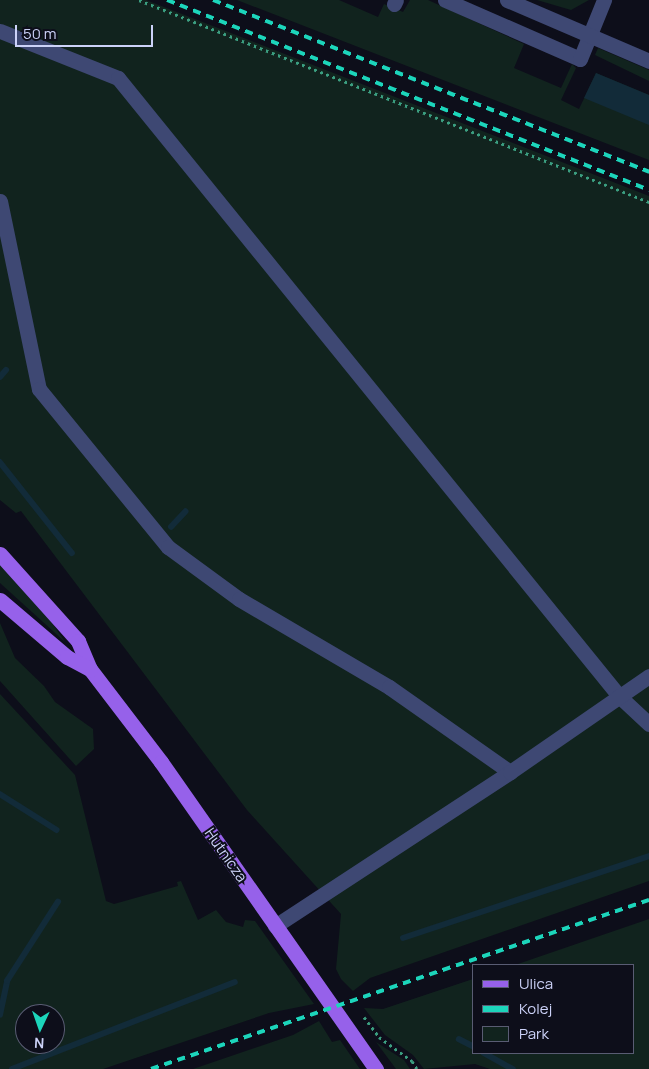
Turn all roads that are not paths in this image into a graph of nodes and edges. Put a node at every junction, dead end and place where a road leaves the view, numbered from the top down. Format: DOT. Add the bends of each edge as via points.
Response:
graph roads {
  1 [pos="446,0"];
  2 [pos="508,0"];
  3 [pos="604,0"];
  4 [pos="0,32"];
  5 [pos="590,36"];
  6 [pos="649,62"];
  7 [pos="0,201"];
  8 [pos="0,554"];
  9 [pos="0,600"];
  10 [pos="90,670"];
  11 [pos="649,676"];
  12 [pos="619,696"];
  13 [pos="649,724"];
  14 [pos="510,772"];
  15 [pos="275,926"];
  16 [pos="376,1069"];
  1 -- 5 [label="lane" via="580,59"];
  2 -- 5 [label="lane"];
  3 -- 5 [label="lane"];
  4 -- 12 [label="lane" via="118,78"];
  5 -- 6 [label="lane"];
  7 -- 14 [label="lane" via="39,389 168,547 239,599 389,687"];
  8 -- 10 [label="main road, Hutnicza" via="78,641"];
  9 -- 10 [label="main road, Hutnicza" via="67,657"];
  10 -- 15 [label="main road, Hutnicza" via="161,762"];
  11 -- 12 [label="lane"];
  12 -- 13 [label="lane"];
  12 -- 14 [label="lane"];
  14 -- 15 [label="lane"];
  15 -- 16 [label="main road, Hutnicza"];
}
